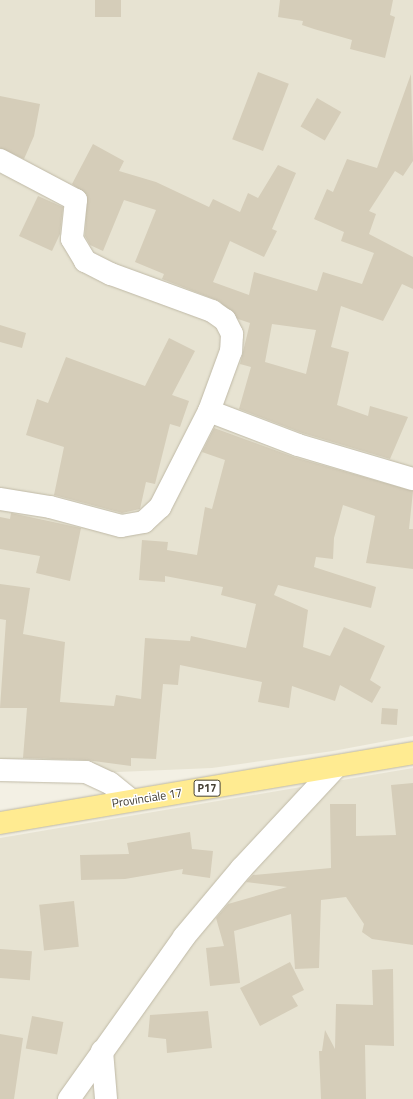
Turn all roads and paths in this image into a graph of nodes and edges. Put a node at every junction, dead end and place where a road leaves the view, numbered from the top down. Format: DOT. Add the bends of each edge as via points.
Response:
graph roads {
  1 [pos="0,160"];
  2 [pos="209,411"];
  3 [pos="413,480"];
  4 [pos="0,499"];
  5 [pos="413,753"];
  6 [pos="336,767"];
  7 [pos="0,770"];
  8 [pos="131,800"];
  9 [pos="0,823"];
  10 [pos="102,1051"];
  11 [pos="69,1099"];
  12 [pos="106,1099"];
  1 -- 2 [label="street" via="76,200 72,239 85,261 225,320 232,334 231,351"];
  2 -- 3 [label="street" via="305,447"];
  2 -- 4 [label="street" via="160,507 144,522 121,526 50,507"];
  5 -- 6 [label="main road, Provinciale 17 / P17"];
  6 -- 8 [label="main road, Provinciale 17 / P17"];
  6 -- 10 [label="street" via="241,869 184,937"];
  7 -- 8 [label="street" via="86,772 110,782"];
  8 -- 9 [label="main road, Provinciale 17 / P17"];
  10 -- 11 [label="street"];
  10 -- 12 [label="street"];
}
